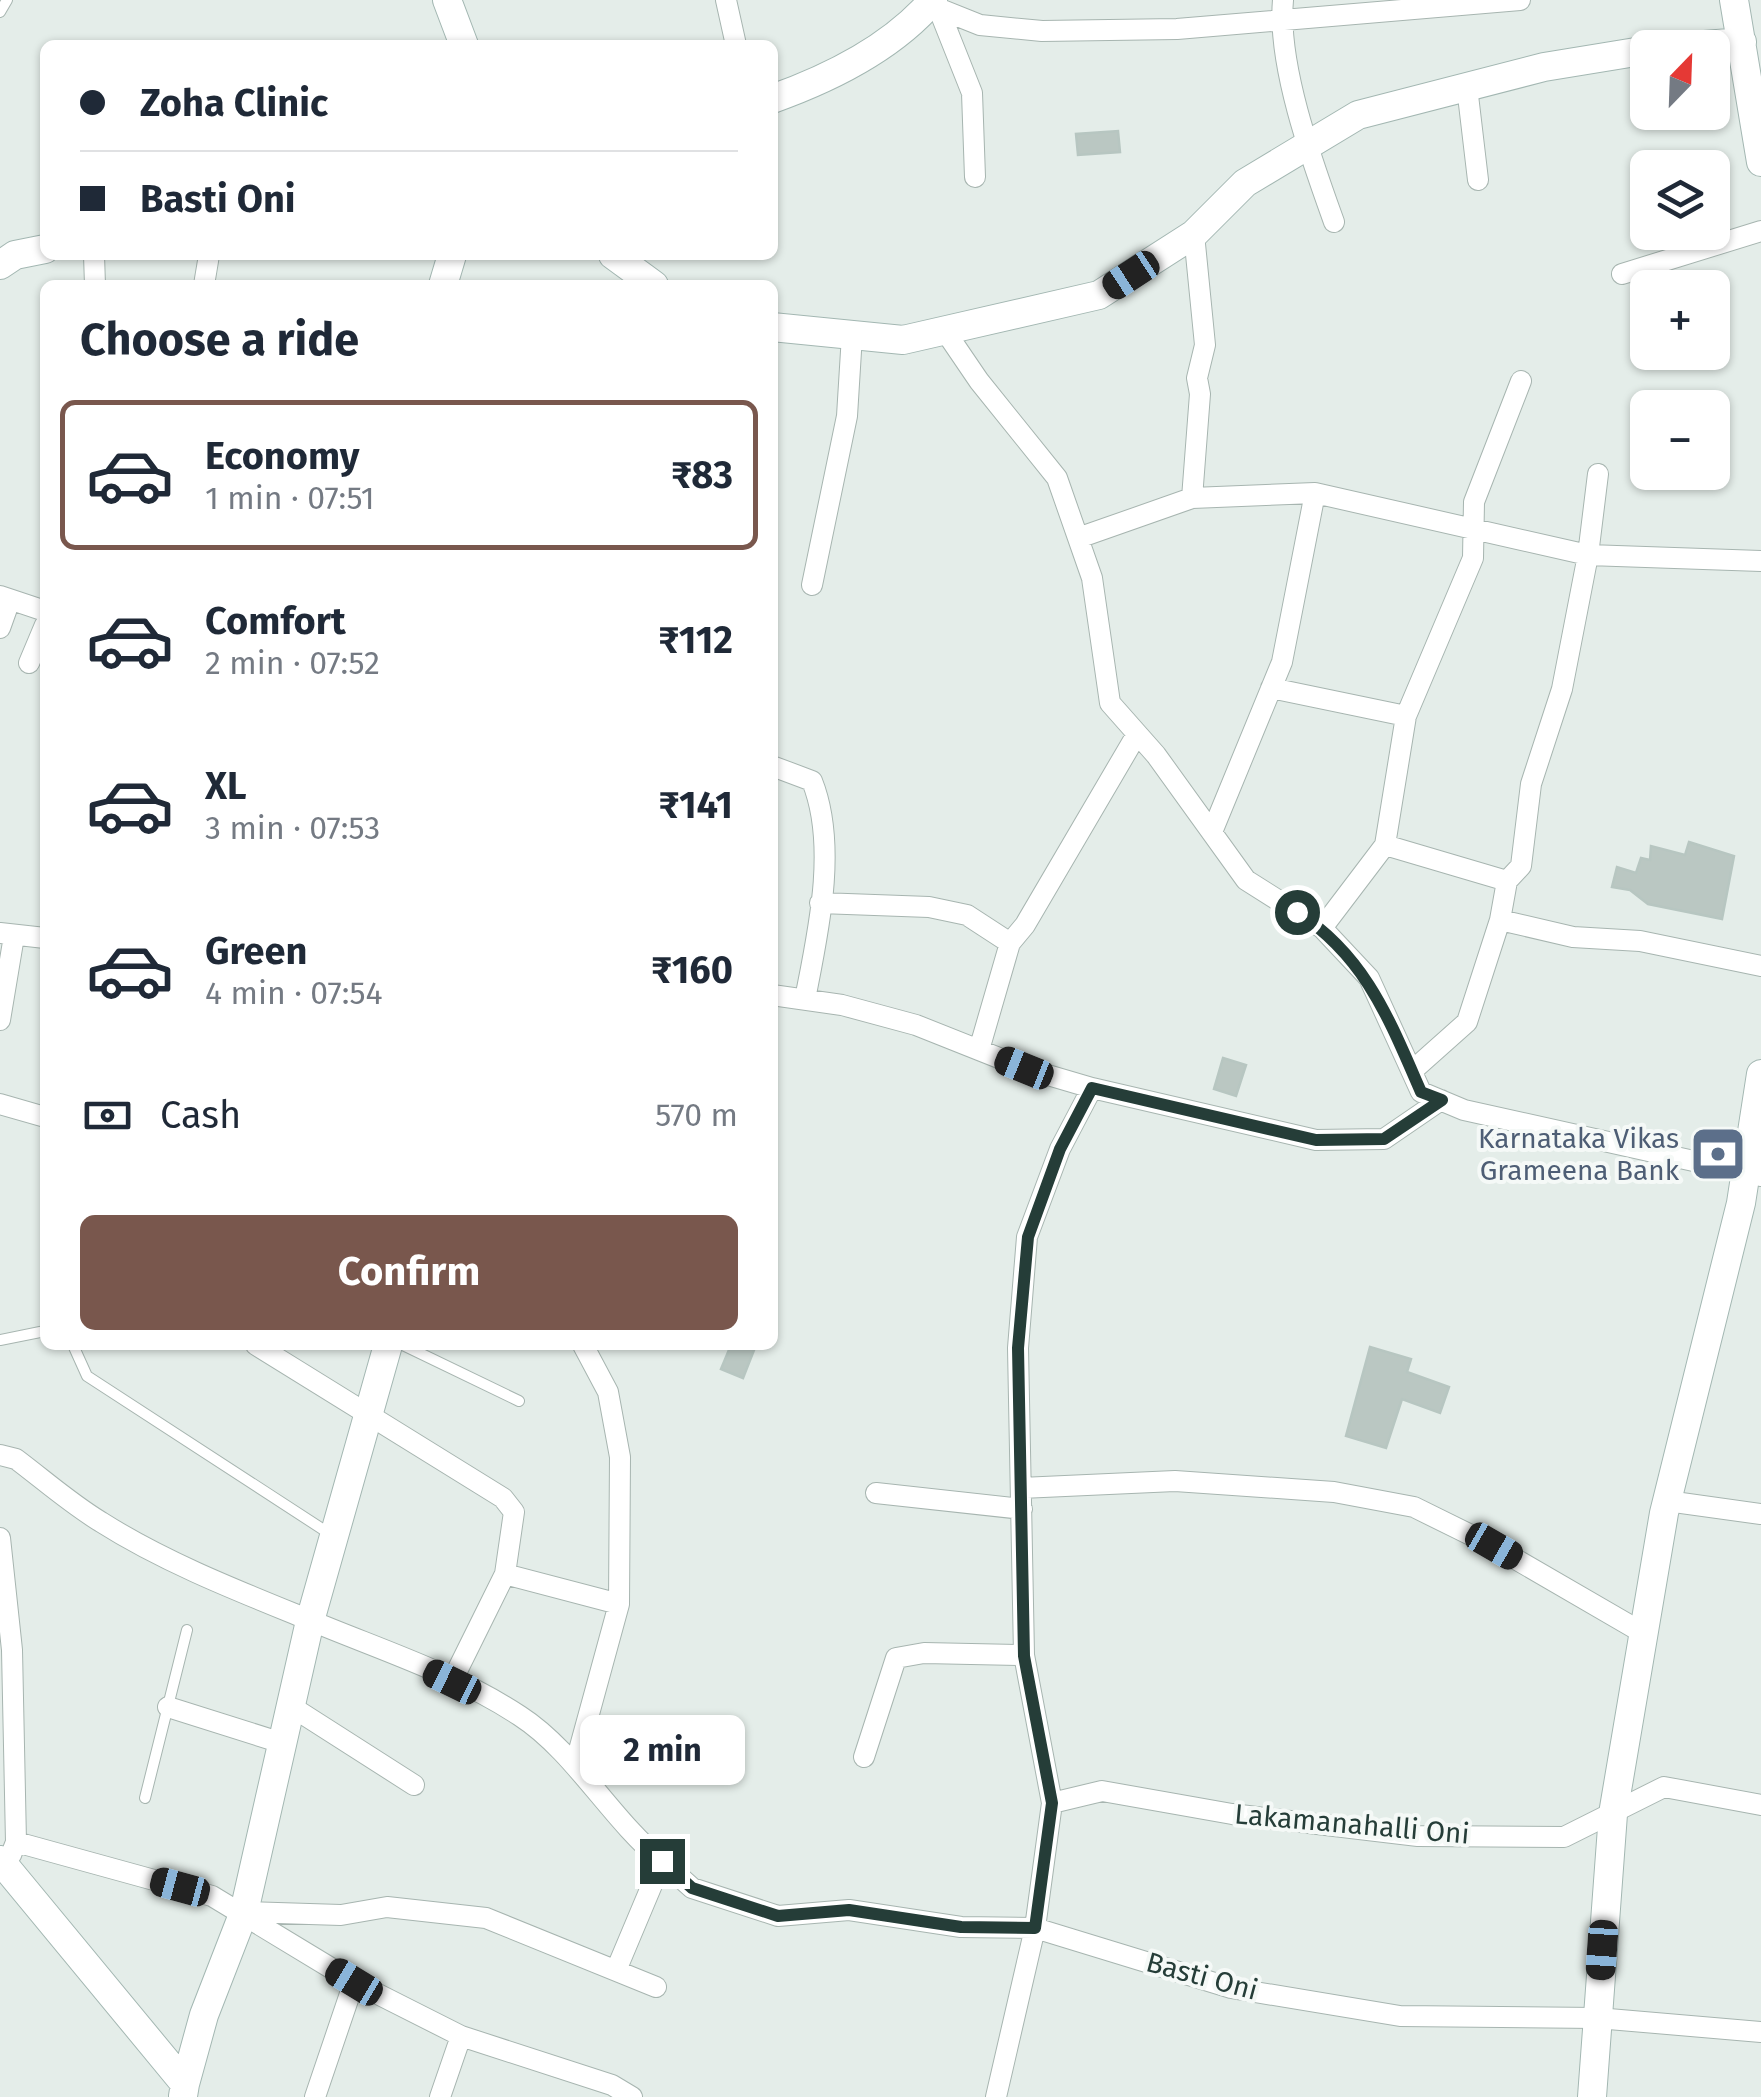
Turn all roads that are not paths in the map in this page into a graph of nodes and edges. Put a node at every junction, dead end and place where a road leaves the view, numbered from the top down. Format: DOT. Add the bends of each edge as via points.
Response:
graph roads {
  1 [pos="7,0"];
  2 [pos="447,0"];
  3 [pos="726,0"];
  4 [pos="1520,0"];
  5 [pos="1734,0"];
  6 [pos="927,4"];
  7 [pos="1282,11"];
  8 [pos="0,12"];
  9 [pos="462,40"];
  10 [pos="735,40"];
  11 [pos="1752,42"];
  12 [pos="1630,53"];
  13 [pos="1467,87"];
  14 [pos="778,97"];
  15 [pos="1307,146"];
  16 [pos="1761,162"];
  17 [pos="974,177"];
  18 [pos="1478,180"];
  19 [pos="1334,222"];
  20 [pos="1761,231"];
  21 [pos="1194,234"];
  22 [pos="40,251"];
  23 [pos="620,260"];
  24 [pos="0,265"];
  25 [pos="1622,274"];
  26 [pos="647,280"];
  27 [pos="778,328"];
  28 [pos="944,331"];
  29 [pos="852,335"];
  30 [pos="1522,381"];
  31 [pos="1598,474"];
  32 [pos="1315,494"];
  33 [pos="1192,498"];
  34 [pos="1471,528"];
  35 [pos="1078,538"];
  36 [pos="1588,555"];
  37 [pos="1761,561"];
  38 [pos="812,585"];
  39 [pos="5,598"];
  40 [pos="40,610"];
  41 [pos="0,628"];
  42 [pos="40,637"];
  43 [pos="29,663"];
  44 [pos="1271,688"];
  45 [pos="1406,716"];
  46 [pos="1137,734"];
  47 [pos="778,768"];
  48 [pos="1212,832"];
  49 [pos="1385,845"];
  50 [pos="1507,881"];
  51 [pos="820,902"];
  52 [pos="1500,920"];
  53 [pos="1322,928"];
  54 [pos="7,935"];
  55 [pos="40,938"];
  56 [pos="1010,943"];
  57 [pos="1761,966"];
  58 [pos="778,996"];
  59 [pos="805,1000"];
  60 [pos="0,1020"];
  61 [pos="979,1050"];
  62 [pos="1412,1071"];
  63 [pos="1761,1074"];
  64 [pos="1092,1088"];
  65 [pos="1442,1100"];
  66 [pos="0,1104"];
  67 [pos="40,1116"];
  68 [pos="1753,1176"];
  69 [pos="40,1332"];
  70 [pos="0,1340"];
  71 [pos="74,1350"];
  72 [pos="264,1350"];
  73 [pos="387,1350"];
  74 [pos="413,1350"];
  75 [pos="586,1350"];
  76 [pos="518,1400"];
  77 [pos="367,1418"];
  78 [pos="0,1455"];
  79 [pos="876,1494"];
  80 [pos="1022,1498"];
  81 [pos="1667,1501"];
  82 [pos="1761,1514"];
  83 [pos="334,1536"];
  84 [pos="0,1538"];
  85 [pos="505,1574"];
  86 [pos="619,1604"];
  87 [pos="310,1621"];
  88 [pos="188,1630"];
  89 [pos="1643,1633"];
  90 [pos="1024,1656"];
  91 [pos="452,1682"];
  92 [pos="168,1707"];
  93 [pos="292,1707"];
  94 [pos="282,1744"];
  95 [pos="864,1757"];
  96 [pos="574,1765"];
  97 [pos="414,1785"];
  98 [pos="145,1798"];
  99 [pos="1052,1803"];
  100 [pos="1761,1805"];
  101 [pos="1612,1814"];
  102 [pos="7,1857"];
  103 [pos="662,1861"];
  104 [pos="244,1912"];
  105 [pos="1035,1928"];
  106 [pos="616,1968"];
  107 [pos="354,1982"];
  108 [pos="656,1988"];
  109 [pos="1597,2018"];
  110 [pos="1761,2032"];
  111 [pos="461,2036"];
  112 [pos="184,2090"];
  113 [pos="315,2097"];
  114 [pos="440,2097"];
  115 [pos="632,2097"];
  116 [pos="996,2097"];
  117 [pos="1592,2097"];
  1 -- 8 [label="lane"];
  2 -- 9 [label="street"];
  3 -- 10 [label="street"];
  4 -- 7 [label="street"];
  5 -- 11 [label="street"];
  6 -- 7 [label="street" via="980,26 1042,30"];
  6 -- 14 [label="street" via="908,30"];
  6 -- 17 [label="street" via="972,92"];
  7 -- 15 [label="street"];
  11 -- 16 [label="street"];
  12 -- 13 [label="street"];
  13 -- 15 [label="street" via="1358,115"];
  13 -- 18 [label="street"];
  15 -- 19 [label="street"];
  15 -- 21 [label="street" via="1245,183"];
  20 -- 25 [label="street"];
  21 -- 28 [label="street" via="1100,295"];
  21 -- 33 [label="street" via="1204,345 1196,378"];
  22 -- 24 [label="street"];
  23 -- 26 [label="street"];
  27 -- 29 [label="street"];
  28 -- 29 [label="street" via="903,340"];
  28 -- 35 [label="street" via="1057,478"];
  29 -- 38 [label="street" via="847,416"];
  30 -- 34 [label="street" via="1474,502"];
  31 -- 36 [label="street"];
  32 -- 33 [label="street"];
  32 -- 34 [label="street"];
  32 -- 44 [label="street"];
  33 -- 35 [label="street"];
  34 -- 36 [label="street"];
  34 -- 45 [label="street" via="1472,558"];
  35 -- 46 [label="street" via="1092,578 1110,704"];
  36 -- 37 [label="street"];
  36 -- 50 [label="street" via="1562,690 1531,784 1521,866"];
  39 -- 40 [label="street"];
  39 -- 41 [label="street"];
  42 -- 43 [label="street"];
  44 -- 45 [label="street"];
  44 -- 48 [label="street"];
  45 -- 49 [label="street"];
  46 -- 48 [label="street"];
  46 -- 56 [label="street"];
  47 -- 51 [label="street" via="812,781 820,803"];
  48 -- 53 [label="street" via="1246,880"];
  49 -- 50 [label="street"];
  49 -- 53 [label="street"];
  50 -- 52 [label="street"];
  51 -- 56 [label="street" via="930,906 967,914"];
  51 -- 59 [label="street"];
  52 -- 57 [label="street"];
  52 -- 62 [label="street" via="1467,1022"];
  53 -- 62 [label="street" via="1369,978"];
  54 -- 55 [label="street"];
  54 -- 60 [label="street"];
  56 -- 61 [label="street"];
  58 -- 59 [label="street"];
  59 -- 61 [label="street" via="916,1024"];
  61 -- 64 [label="street"];
  62 -- 65 [label="street" via="1421,1092"];
  63 -- 68 [label="street"];
  64 -- 65 [label="street" via="1316,1140 1384,1139"];
  64 -- 80 [label="street" via="1060,1149 1028,1237 1018,1348"];
  65 -- 68 [label="street"];
  66 -- 67 [label="street"];
  68 -- 81 [label="street"];
  69 -- 70 [label="lane"];
  71 -- 83 [label="lane" via="87,1376"];
  72 -- 77 [label="street"];
  73 -- 77 [label="street"];
  74 -- 76 [label="lane"];
  75 -- 86 [label="street" via="608,1392 620,1457"];
  77 -- 83 [label="street"];
  77 -- 85 [label="street" via="503,1498 514,1512"];
  78 -- 87 [label="street, Basti Oni" via="16,1459 101,1522"];
  79 -- 80 [label="street"];
  80 -- 89 [label="street" via="1175,1481 1334,1492 1414,1507"];
  80 -- 90 [label="street"];
  81 -- 82 [label="street"];
  81 -- 89 [label="street"];
  83 -- 87 [label="street"];
  84 -- 102 [label="street" via="12,1650"];
  85 -- 86 [label="street"];
  85 -- 91 [label="street"];
  86 -- 96 [label="street"];
  87 -- 91 [label="street, Basti Oni" via="365,1638"];
  87 -- 93 [label="street"];
  88 -- 92 [label="lane"];
  89 -- 101 [label="street"];
  90 -- 95 [label="street" via="896,1658"];
  90 -- 99 [label="street"];
  91 -- 96 [label="street, Basti Oni" via="521,1717"];
  92 -- 94 [label="street"];
  92 -- 98 [label="lane"];
  93 -- 94 [label="street"];
  93 -- 97 [label="street"];
  94 -- 104 [label="street"];
  96 -- 103 [label="street, Basti Oni" via="626,1831"];
  99 -- 101 [label="street, Lakamanahalli Oni" via="1102,1791 1418,1836 1564,1837"];
  99 -- 105 [label="street"];
  100 -- 101 [label="street, Lakamanahalli Oni" via="1664,1786"];
  101 -- 109 [label="street"];
  102 -- 104 [label="street" via="212,1896"];
  102 -- 112 [label="street"];
  103 -- 105 [label="street, Basti Oni" via="692,1888 778,1916 849,1910 961,1927"];
  103 -- 106 [label="street"];
  104 -- 106 [label="street" via="341,1915 386,1908 486,1918"];
  104 -- 107 [label="street"];
  104 -- 112 [label="street" via="204,2015"];
  105 -- 109 [label="street, Basti Oni" via="1231,1988 1400,2016"];
  105 -- 116 [label="street"];
  106 -- 108 [label="street"];
  107 -- 111 [label="street"];
  107 -- 113 [label="street"];
  109 -- 110 [label="street, Basti Oni"];
  109 -- 117 [label="street"];
  111 -- 114 [label="street"];
  111 -- 115 [label="street"];
}
